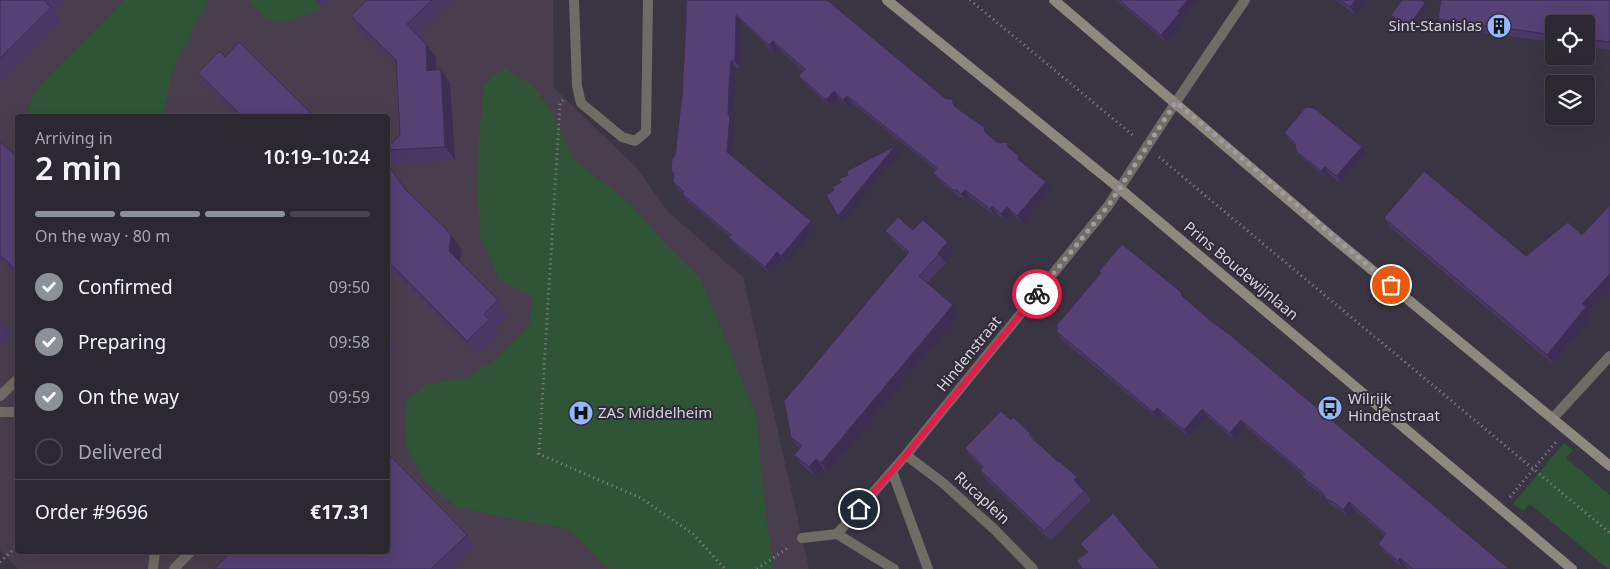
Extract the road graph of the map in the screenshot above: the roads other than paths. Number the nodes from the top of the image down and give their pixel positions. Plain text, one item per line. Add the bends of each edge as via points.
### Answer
1 (574, 0) edge
2 (648, 0) edge
3 (887, 0) edge
4 (1054, 0) edge
5 (1245, 0) edge
6 (1176, 102) junction
7 (1119, 188) junction
8 (1610, 356) edge
9 (15, 382) edge
10 (0, 396) edge
11 (0, 412) edge
12 (15, 412) edge
13 (1553, 418) junction
14 (906, 455) junction
15 (1610, 466) edge
16 (892, 471) junction
17 (837, 534) junction
18 (802, 538) road end
19 (155, 554) edge
20 (188, 554) edge
21 (153, 569) edge
22 (174, 569) edge
23 (894, 569) edge
24 (928, 569) edge
25 (1033, 569) edge
26 (1572, 569) edge

1 - 2 street via 577,86 581,103 622,137 636,141 646,132
3 - 7 main road, Prins Boudewijnlaan
4 - 6 main road
5 - 6 street, Hindenstraat
6 - 7 street, Hindenstraat
6 - 13 main road
7 - 14 street, Hindenstraat via 1104,212
7 - 26 main road, Prins Boudewijnlaan
8 - 13 street
9 - 10 street
11 - 12 street
13 - 15 main road
14 - 16 street, Hindenstraat
14 - 25 street, Rucaplein via 951,489
16 - 17 street, Hindenstraat
16 - 24 street
17 - 18 street
17 - 23 street
19 - 21 street
20 - 22 street

